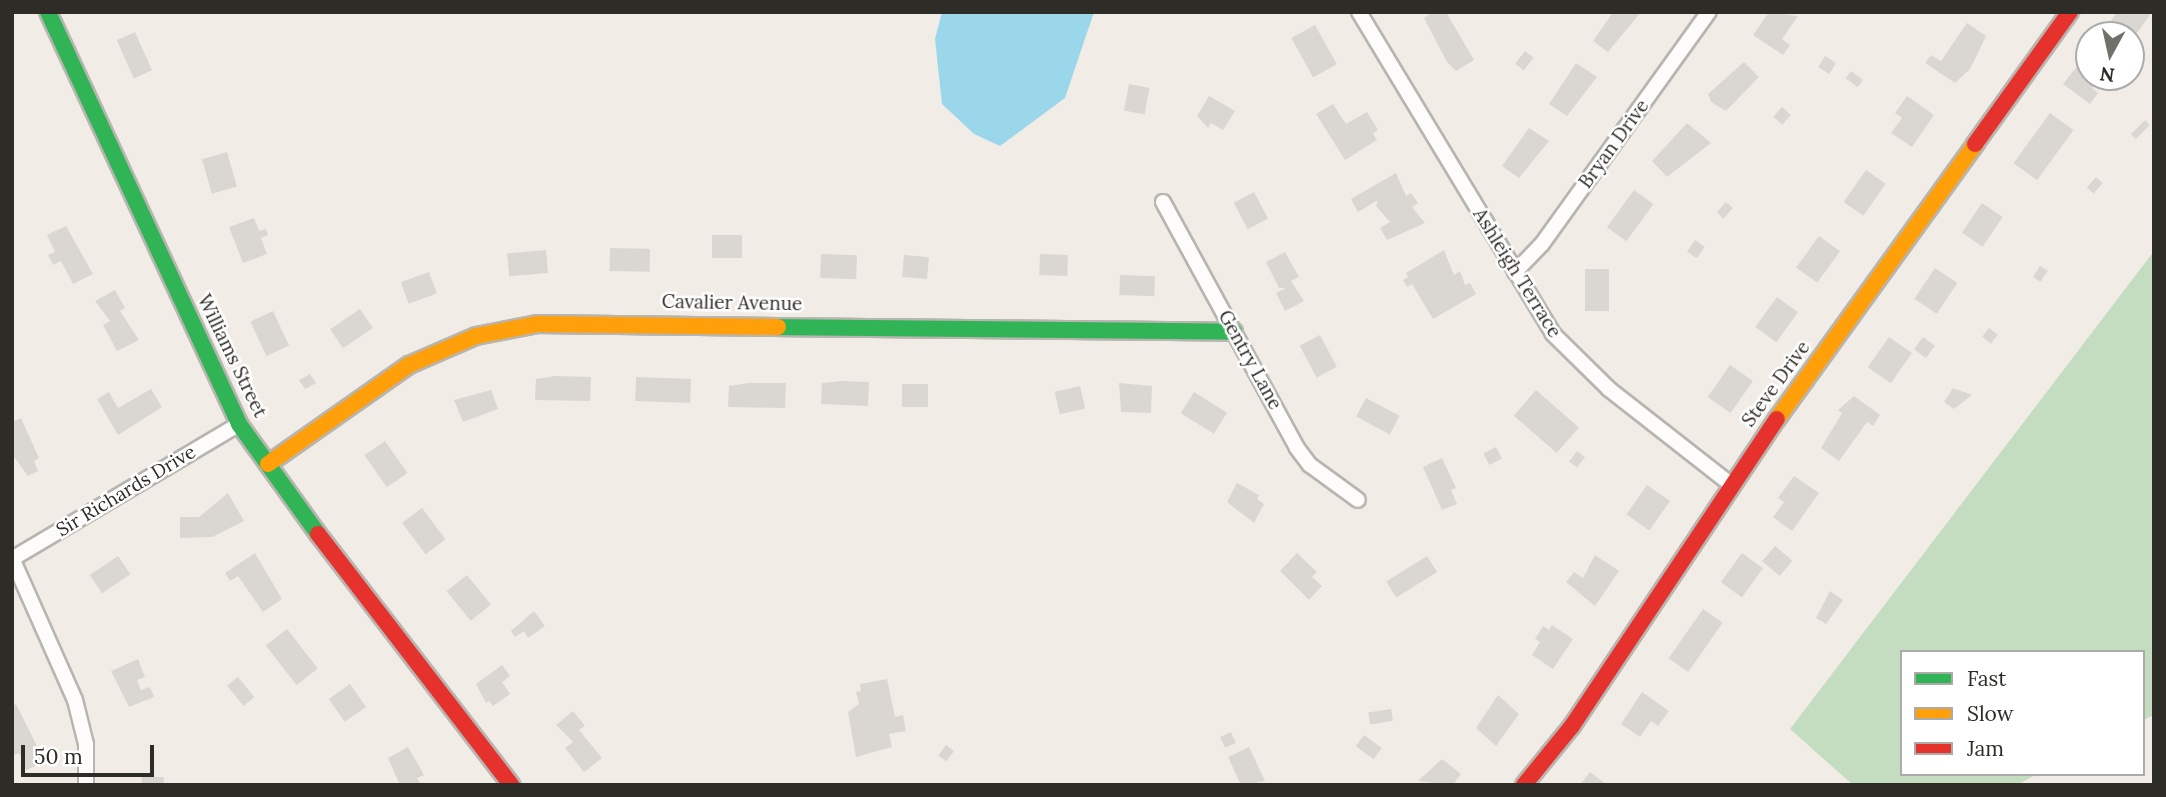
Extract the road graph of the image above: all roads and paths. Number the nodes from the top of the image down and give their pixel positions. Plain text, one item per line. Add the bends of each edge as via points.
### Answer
1 (48, 12) edge
2 (1359, 12) edge
3 (1709, 12) edge
4 (2070, 12) edge
5 (1163, 202) dead end
6 (1514, 272) junction
7 (1234, 332) junction
8 (239, 424) junction
9 (268, 464) junction
10 (1730, 484) junction
11 (1358, 500) dead end
12 (12, 558) edge
13 (86, 785) edge
14 (511, 785) edge
15 (1524, 785) edge

1 - 8 street, Williams Street
2 - 6 street, Ashleigh Terrace
3 - 6 street, Bryan Drive via 1538,250
4 - 10 street, Steve Drive
5 - 7 street, Gentry Lane
6 - 10 street, Ashleigh Terrace via 1570,356
7 - 9 street, Cavalier Avenue via 537,324 476,336 410,365
7 - 11 street, Gentry Lane via 1310,465
8 - 9 street, Williams Street
8 - 12 street, Sir Richards Drive
9 - 14 street, Williams Street via 341,567
10 - 15 street, Steve Drive via 1572,726
12 - 13 street via 75,700 86,744

